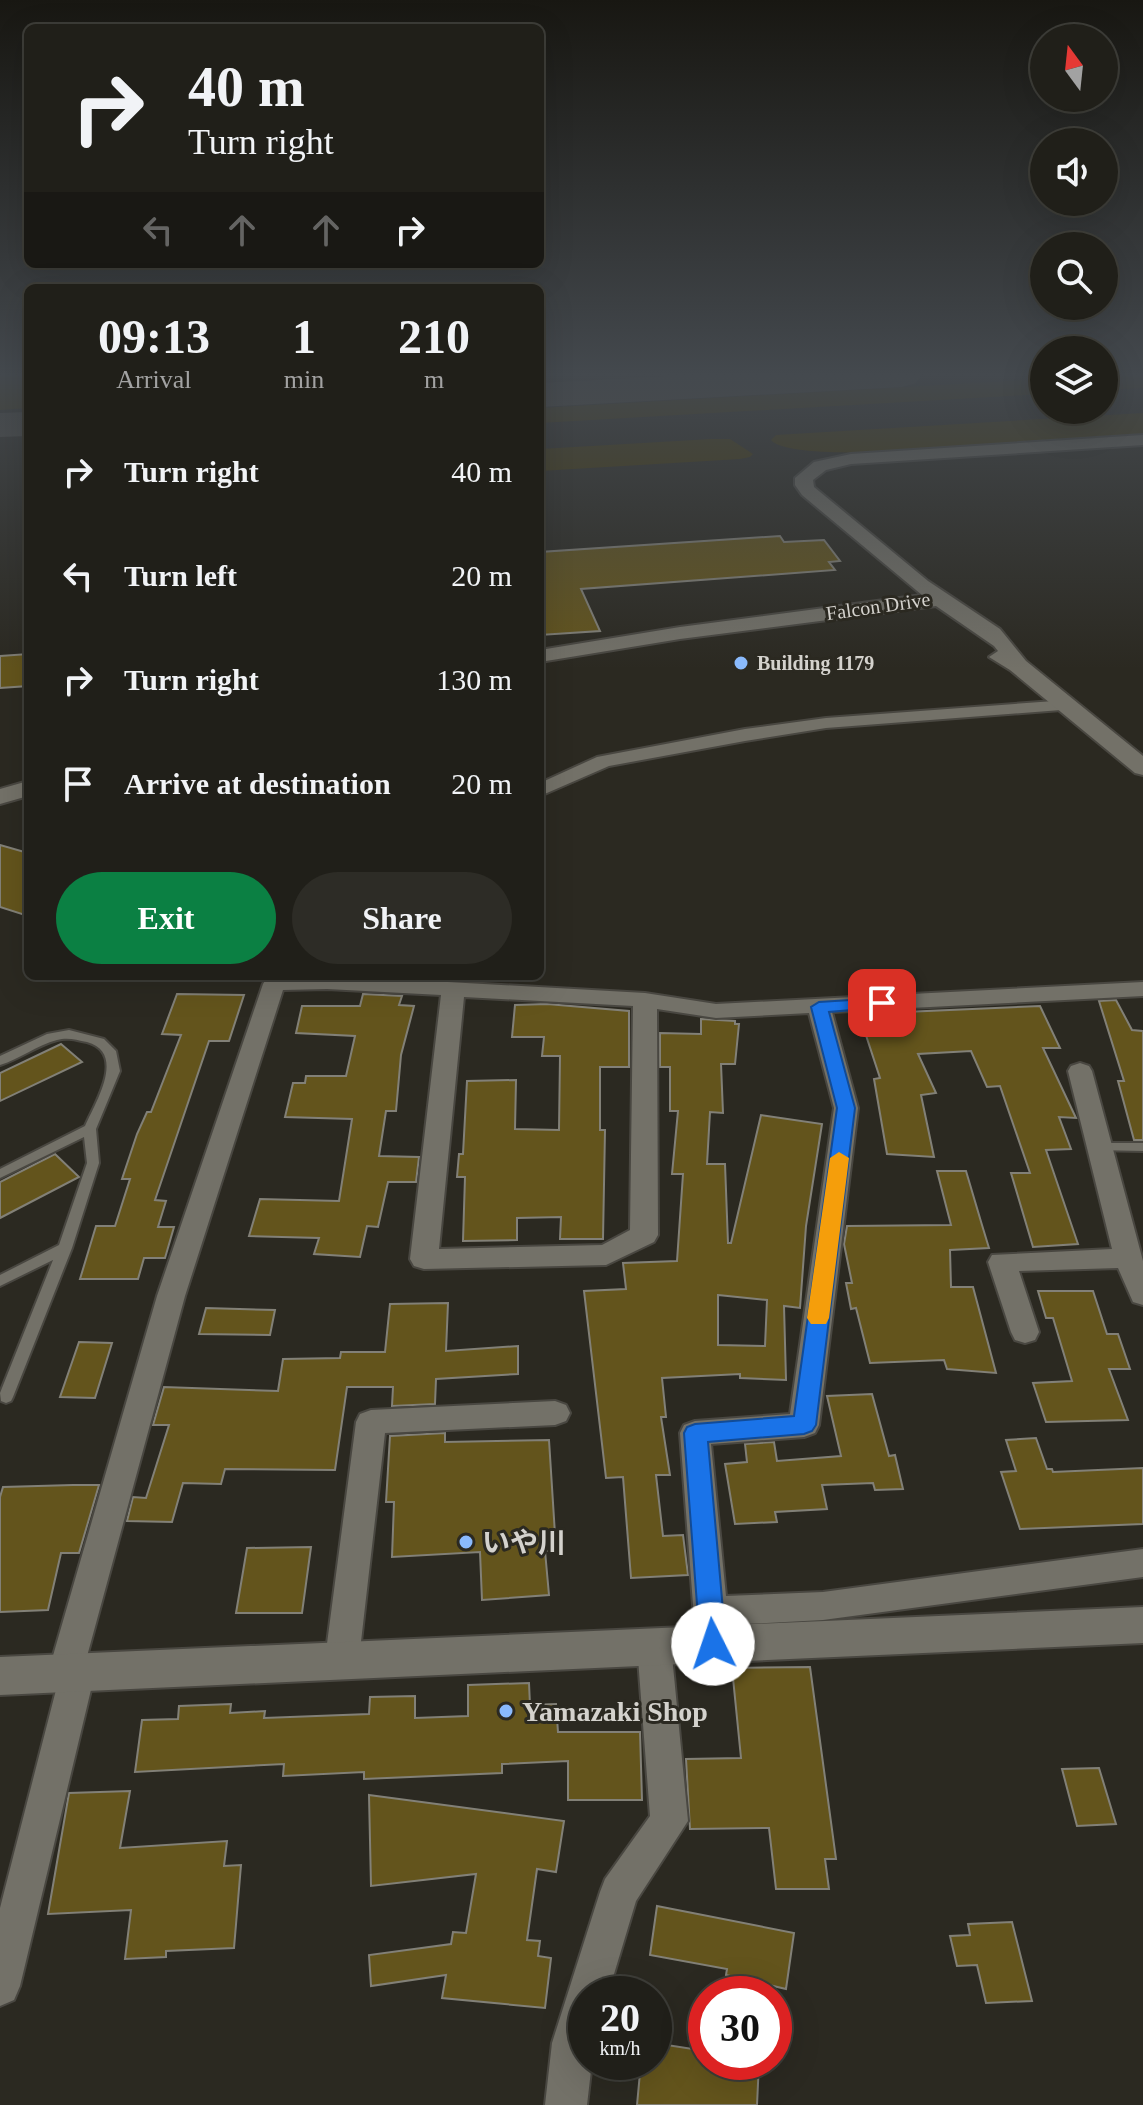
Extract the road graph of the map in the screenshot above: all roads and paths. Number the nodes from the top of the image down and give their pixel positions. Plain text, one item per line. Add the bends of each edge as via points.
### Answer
1 (808, 473) edge
2 (939, 599) junction
3 (901, 614) junction
4 (948, 622) junction
5 (580, 650) junction
6 (544, 655) edge
7 (1018, 665) junction
8 (1068, 705) junction
9 (1143, 768) edge
10 (544, 788) edge
11 (24, 789) edge
12 (0, 797) edge
13 (317, 980) edge
14 (340, 980) edge
15 (453, 989) junction
16 (1143, 989) edge
17 (645, 1000) junction
18 (819, 1007) junction
19 (0, 1061) edge
20 (1080, 1071) dead end
21 (90, 1129) junction
22 (1099, 1147) junction
23 (1143, 1147) edge
24 (0, 1174) edge
25 (65, 1248) junction
26 (1128, 1258) junction
27 (0, 1281) edge
28 (1143, 1295) edge
29 (1025, 1332) dead end
30 (6, 1397) dead end
31 (555, 1413) dead end
32 (1143, 1563) edge
33 (1143, 1625) edge
34 (712, 1628) junction
35 (654, 1645) junction
36 (342, 1659) junction
37 (72, 1673) junction
38 (0, 1676) edge
39 (593, 1976) edge
40 (0, 1986) edge
41 (569, 2080) edge
42 (566, 2105) edge

1 - 2 street, Falcon Drive via 804,478 808,491
2 - 3 street via 918,612
2 - 4 street
2 - 5 street, Falcon Drive
2 - 7 street via 988,628
3 - 4 street
3 - 5 street, Falcon Drive via 703,641
4 - 7 street via 986,651
5 - 6 street, Falcon Drive
7 - 8 street
8 - 9 street
8 - 10 street via 826,723 745,735 604,761
11 - 12 street
13 - 37 street via 274,984 171,1296
14 - 15 street
15 - 17 street
15 - 17 street via 424,1259 606,1255 644,1235
16 - 18 street
17 - 18 street via 716,1011
18 - 34 street via 846,1108 804,1425 695,1433
19 - 21 lane via 51,1037 69,1034 100,1042 110,1051 114,1071
20 - 22 street
21 - 24 lane
21 - 25 lane via 93,1163
22 - 23 lane
22 - 26 street
25 - 27 lane
25 - 30 lane
26 - 28 street
26 - 29 street via 1002,1262
31 - 36 street via 371,1422
32 - 34 street via 823,1606
33 - 34 street
34 - 35 street
35 - 36 street
35 - 39 street via 669,1821 619,1892
36 - 37 street
37 - 38 street
37 - 40 street
41 - 42 street

